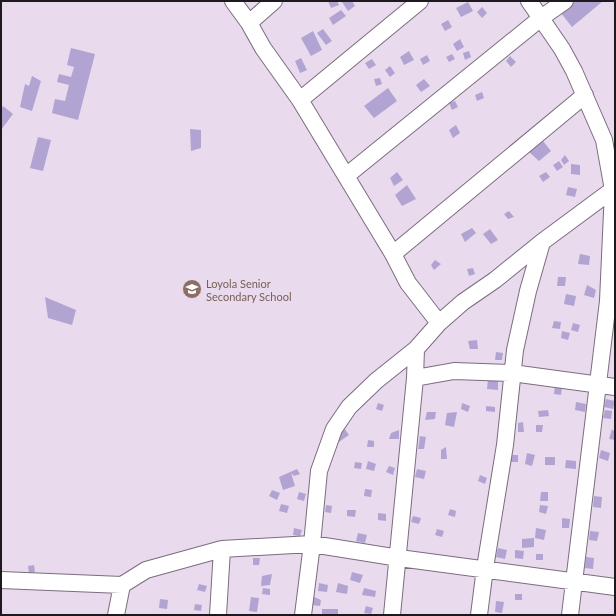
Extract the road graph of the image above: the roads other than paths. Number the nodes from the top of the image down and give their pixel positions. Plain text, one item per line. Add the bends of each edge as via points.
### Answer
1 (233, 1) edge
2 (274, 1) edge
3 (420, 1) edge
4 (529, 1) edge
5 (564, 1) edge
6 (541, 18) junction
7 (249, 23) junction
8 (584, 95) junction
9 (300, 100) junction
10 (346, 176) junction
11 (614, 189) edge
12 (542, 242) junction
13 (393, 254) junction
14 (439, 323) junction
15 (416, 349) junction
16 (512, 373) junction
17 (415, 378) junction
18 (597, 385) junction
19 (615, 387) edge
20 (312, 544) junction
21 (222, 549) junction
22 (398, 558) junction
23 (485, 568) junction
24 (1, 580) edge
25 (574, 582) junction
26 (122, 585) junction
27 (615, 587) edge
28 (116, 615) edge
29 (218, 615) edge
30 (303, 615) edge
31 (392, 615) edge
32 (479, 615) edge
33 (570, 615) edge

1 - 7 street
2 - 7 street
3 - 9 street
4 - 6 street
5 - 6 street
6 - 8 street via 562,49
6 - 10 street
7 - 9 street via 263,48
8 - 11 street via 604,140
8 - 13 street
9 - 10 street
10 - 13 street
11 - 12 street
11 - 18 street via 608,301
12 - 14 street
12 - 16 street via 521,323
13 - 14 street via 408,283
14 - 15 street
15 - 17 street
15 - 20 street via 349,407 334,429 319,471
16 - 17 street via 454,371
16 - 18 street
16 - 23 street via 505,445
17 - 22 street
18 - 19 street
18 - 25 street
20 - 21 street
20 - 22 street
20 - 30 street
21 - 26 street via 146,570
21 - 29 street
22 - 23 street
22 - 31 street
23 - 25 street
23 - 32 street
24 - 26 street
25 - 27 street
25 - 33 street
26 - 28 street

